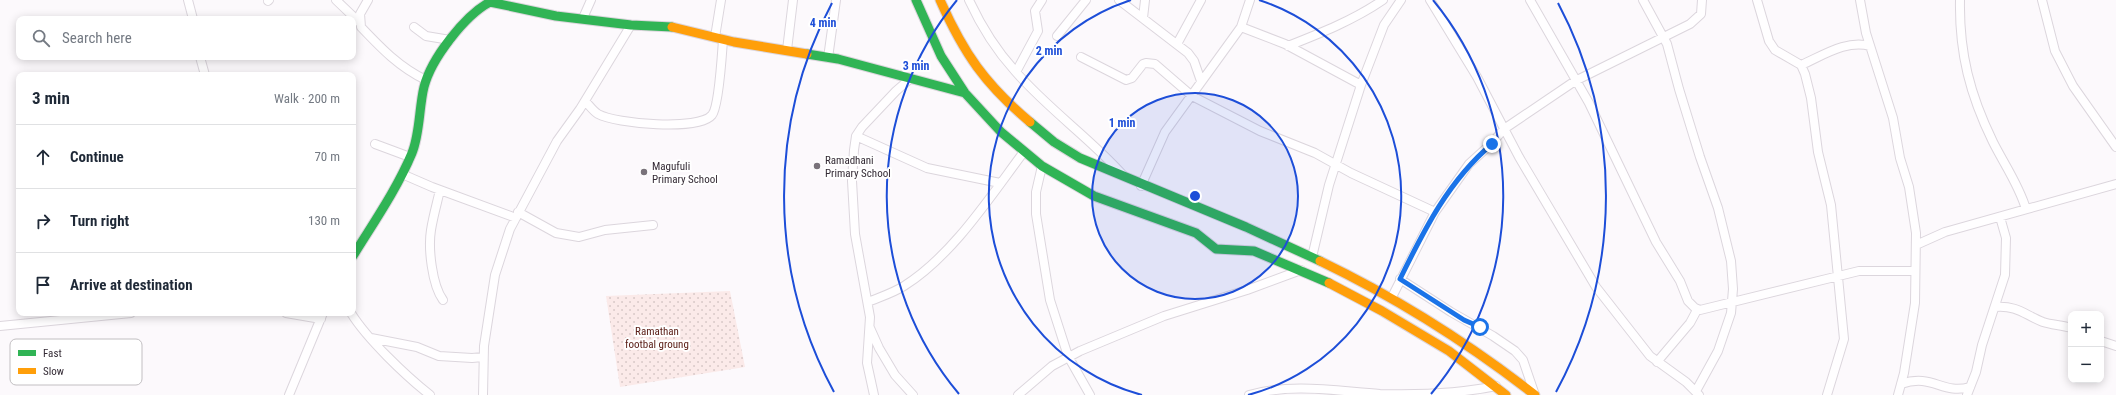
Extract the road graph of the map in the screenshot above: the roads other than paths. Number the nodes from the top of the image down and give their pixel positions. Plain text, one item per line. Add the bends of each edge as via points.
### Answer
1 (188, 0) edge
2 (336, 0) edge
3 (368, 0) edge
4 (590, 0) edge
5 (721, 0) edge
6 (793, 0) edge
7 (836, 0) edge
8 (916, 0) edge
9 (940, 0) edge
10 (969, 0) edge
11 (1042, 0) edge
12 (1086, 0) edge
13 (1119, 0) edge
14 (1145, 0) edge
15 (1201, 0) edge
16 (1250, 0) edge
17 (1383, 0) edge
18 (1400, 0) edge
19 (1430, 0) edge
20 (1530, 0) edge
21 (1643, 0) edge
22 (1702, 0) edge
23 (1757, 0) edge
24 (1860, 0) edge
25 (1960, 0) edge
26 (2042, 0) edge
27 (486, 2) edge
28 (192, 16) edge
29 (353, 16) edge
30 (583, 18) junction
31 (1143, 18) junction
32 (356, 19) edge
33 (360, 23) junction
34 (632, 25) junction
35 (414, 27) dead end
36 (1241, 27) junction
37 (1057, 36) dead end
38 (1664, 36) junction
39 (719, 38) junction
40 (450, 40) junction
41 (1177, 44) junction
42 (1288, 46) junction
43 (1870, 46) junction
44 (787, 50) junction
45 (1081, 57) dead end
46 (828, 58) junction
47 (201, 60) edge
48 (1801, 65) junction
49 (204, 72) edge
50 (1016, 72) junction
51 (911, 78) junction
52 (426, 80) junction
53 (1201, 81) junction
54 (1575, 81) junction
55 (1361, 85) junction
56 (965, 93) junction
57 (1192, 96) junction
58 (585, 101) junction
59 (1504, 129) junction
60 (856, 136) junction
61 (375, 144) dead end
62 (2116, 147) edge
63 (1023, 153) junction
64 (410, 158) junction
65 (1336, 165) junction
66 (1042, 166) junction
67 (402, 174) junction
68 (1125, 178) junction
69 (1000, 183) junction
70 (2116, 184) edge
71 (1141, 186) junction
72 (440, 190) junction
73 (2026, 209) junction
74 (1435, 212) junction
75 (517, 215) junction
76 (2000, 217) junction
77 (653, 225) dead end
78 (1916, 245) junction
79 (356, 251) edge
80 (1312, 257) junction
81 (1301, 270) junction
82 (1914, 271) junction
83 (1838, 276) junction
84 (1400, 279) junction
85 (1392, 298) junction
86 (443, 300) dead end
87 (868, 302) junction
88 (1732, 302) junction
89 (1995, 307) junction
90 (1697, 310) junction
91 (101, 316) edge
92 (322, 316) edge
93 (353, 316) edge
94 (0, 326) edge
95 (2068, 327) edge
96 (870, 328) junction
97 (371, 338) junction
98 (2104, 342) edge
99 (2116, 346) edge
100 (1068, 356) junction
101 (484, 357) junction
102 (1658, 362) junction
103 (1902, 384) junction
104 (1496, 386) junction
105 (1970, 387) junction
106 (1698, 393) edge
107 (1359, 394) edge
108 (289, 395) edge
109 (430, 395) edge
110 (483, 395) edge
111 (874, 395) edge
112 (913, 395) edge
113 (1018, 395) edge
114 (1090, 395) edge
115 (1249, 395) edge
116 (1506, 395) edge
117 (1535, 395) edge
118 (1827, 395) edge
119 (1898, 395) edge
120 (1967, 395) edge

1 - 28 street
2 - 29 street
3 - 33 street via 360,14
4 - 30 street
5 - 39 street
6 - 44 street
7 - 46 street
8 - 56 street via 941,56
9 - 68 street via 970,59 992,86 1038,129 1065,150
10 - 50 street via 994,44
11 - 50 street via 1035,11 1038,31
12 - 37 street
13 - 31 street
14 - 31 street
15 - 41 street
16 - 36 street
17 - 42 street via 1326,31
18 - 55 street via 1384,25
19 - 59 street
20 - 54 street
21 - 38 street
22 - 38 street via 1703,9 1696,20
23 - 48 street via 1769,41 1775,50
24 - 43 street
25 - 73 street via 1962,47 1978,111 2016,184
26 - 62 street via 2054,51 2073,86
27 - 30 street via 530,12
27 - 40 street
30 - 34 street
31 - 41 street
32 - 33 street
33 - 52 street via 360,27 393,60
34 - 39 street via 659,25
34 - 58 street
35 - 40 street via 426,36
36 - 42 street
36 - 53 street
38 - 54 street
38 - 88 street via 1718,208 1731,261
39 - 44 street via 752,46
39 - 58 street via 717,103 714,114 709,118 697,122 623,122 598,113
40 - 52 street via 434,60
41 - 53 street via 1192,58
42 - 55 street
43 - 48 street via 1862,43 1851,45
43 - 78 street via 1893,118 1914,212
44 - 46 street
45 - 57 street via 1126,80 1132,78 1143,64 1155,64
46 - 51 street
47 - 49 street
48 - 83 street via 1808,82 1818,152 1831,206
50 - 68 street via 1094,144
51 - 56 street
51 - 60 street via 876,111
52 - 64 street
53 - 57 street
54 - 59 street
54 - 90 street via 1600,124 1656,242 1680,281 1688,301
55 - 65 street
56 - 63 street
57 - 65 street via 1260,131 1315,153
57 - 71 street via 1165,132
58 - 75 street via 557,141
59 - 74 street via 1492,144 1469,164
59 - 102 street via 1596,287 1637,342
60 - 69 street via 927,168
60 - 87 street via 852,181 854,224
61 - 64 street
63 - 66 street
63 - 69 street
64 - 67 street
65 - 74 street
65 - 80 street
66 - 81 street via 1094,196 1196,233 1216,248 1254,251
66 - 100 street via 1036,192 1038,225 1050,300
67 - 72 street
67 - 79 street
68 - 71 street
69 - 87 street via 980,212 931,265 904,286
70 - 73 street
71 - 80 street via 1222,217
72 - 75 street
72 - 86 street via 431,231 431,253 435,284
73 - 76 street
74 - 84 street
75 - 77 street via 556,233 575,237 589,236 605,230
75 - 101 street via 496,269
76 - 78 street via 1946,232
76 - 89 street via 2006,238 2006,263
78 - 82 street
80 - 85 street
81 - 100 street via 1159,318
81 - 104 street via 1382,310 1449,351
82 - 83 street via 1884,270
82 - 103 street via 1916,303
83 - 88 street
83 - 118 street via 1844,339
84 - 85 street
84 - 117 street via 1515,351 1523,360
85 - 117 street via 1488,357
87 - 96 street
88 - 90 street
88 - 106 street via 1727,327
89 - 95 street via 2010,307 2043,322
89 - 105 street
90 - 102 street via 1690,323
91 - 94 street
92 - 108 street
93 - 97 street
96 - 111 street via 867,363
96 - 112 street via 898,380
97 - 101 street via 417,347 439,356
97 - 109 street
98 - 99 street
100 - 113 street
100 - 114 street
101 - 110 street
102 - 106 street
103 - 105 street via 1921,380 1948,389 1960,390
103 - 119 street
104 - 107 street via 1453,393
104 - 116 street
105 - 120 street
107 - 115 street via 1301,388

